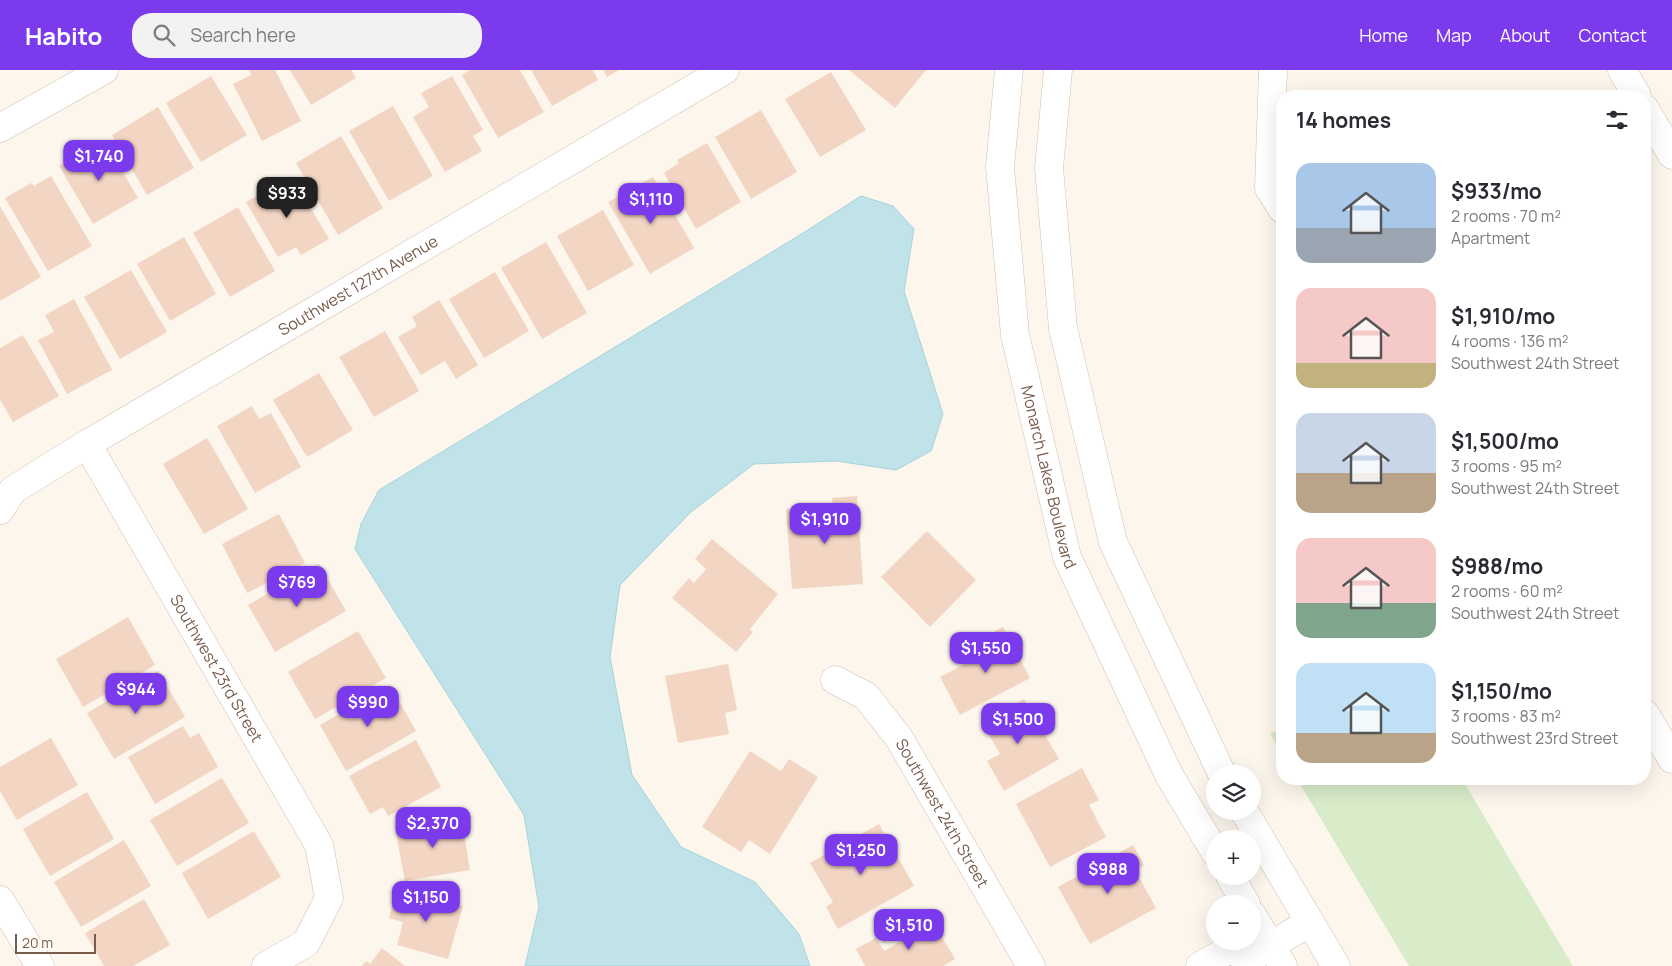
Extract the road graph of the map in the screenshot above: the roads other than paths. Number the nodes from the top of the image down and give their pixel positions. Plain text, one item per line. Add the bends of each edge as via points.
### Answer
1 (104, 70) edge
2 (725, 70) edge
3 (1009, 70) edge
4 (1058, 70) edge
5 (1273, 70) edge
6 (1622, 70) edge
7 (1634, 90) edge
8 (1651, 119) edge
9 (0, 128) edge
10 (1672, 155) edge
11 (1276, 200) edge
12 (87, 444) junction
13 (0, 510) edge
14 (835, 680) dead end
15 (1651, 724) edge
16 (1672, 759) edge
17 (1218, 765) edge
18 (1249, 820) edge
19 (1206, 837) edge
20 (0, 900) edge
21 (1310, 922) junction
22 (1263, 959) edge
23 (40, 966) edge
24 (266, 966) edge
25 (1030, 966) edge
26 (1200, 966) edge
27 (1336, 966) edge

1 - 9 street
2 - 12 street, Southwest 127th Avenue
3 - 19 street, Monarch Lakes Boulevard via 1000,167 1015,335 1067,557 1168,774
4 - 17 street via 1049,168 1063,328 1113,542
5 - 11 street via 1268,188
6 - 7 street
8 - 10 street
12 - 13 street, Southwest 127th Avenue via 13,490
12 - 24 street, Southwest 23rd Street via 319,845 329,898 306,943
14 - 25 street, Southwest 24th Street via 866,696 899,738
15 - 16 street
18 - 21 street
20 - 23 street
21 - 22 street
21 - 27 street
22 - 26 street via 1230,949

